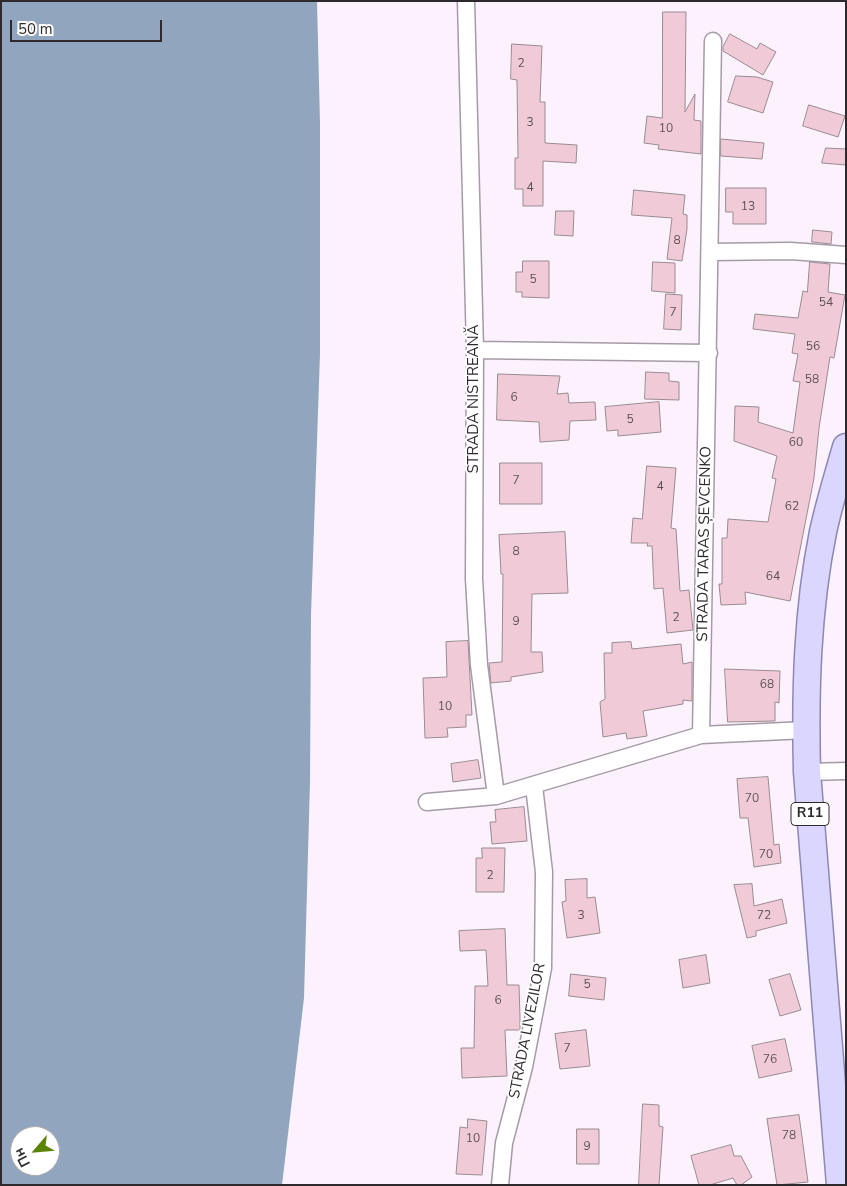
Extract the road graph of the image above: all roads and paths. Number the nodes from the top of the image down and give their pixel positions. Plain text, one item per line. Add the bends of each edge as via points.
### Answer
1 (466, 1) edge
2 (713, 40) dead end
3 (710, 252) junction
4 (846, 255) edge
5 (475, 350) junction
6 (709, 353) junction
7 (846, 447) edge
8 (806, 730) junction
9 (701, 734) junction
10 (846, 771) edge
11 (807, 772) junction
12 (534, 786) junction
13 (496, 796) junction
14 (427, 802) dead end
15 (500, 1185) edge
16 (840, 1185) edge

1 - 5 street, STRADA NISTREANĂ
2 - 3 street, STRADA TARAS ȘEVCENKO
3 - 4 street via 791,251
3 - 6 street, STRADA TARAS ȘEVCENKO
5 - 6 street
5 - 13 street, STRADA NISTREANĂ via 475,598 479,664
6 - 9 street, STRADA TARAS ȘEVCENKO
7 - 8 main road, R11 via 823,532 813,595
8 - 9 street
8 - 11 main road, R11
9 - 12 street
10 - 11 street
11 - 16 main road, R11
12 - 13 street
12 - 15 street, STRADA LIVEZILOR via 544,872 543,968 524,1068 504,1143
13 - 14 street

